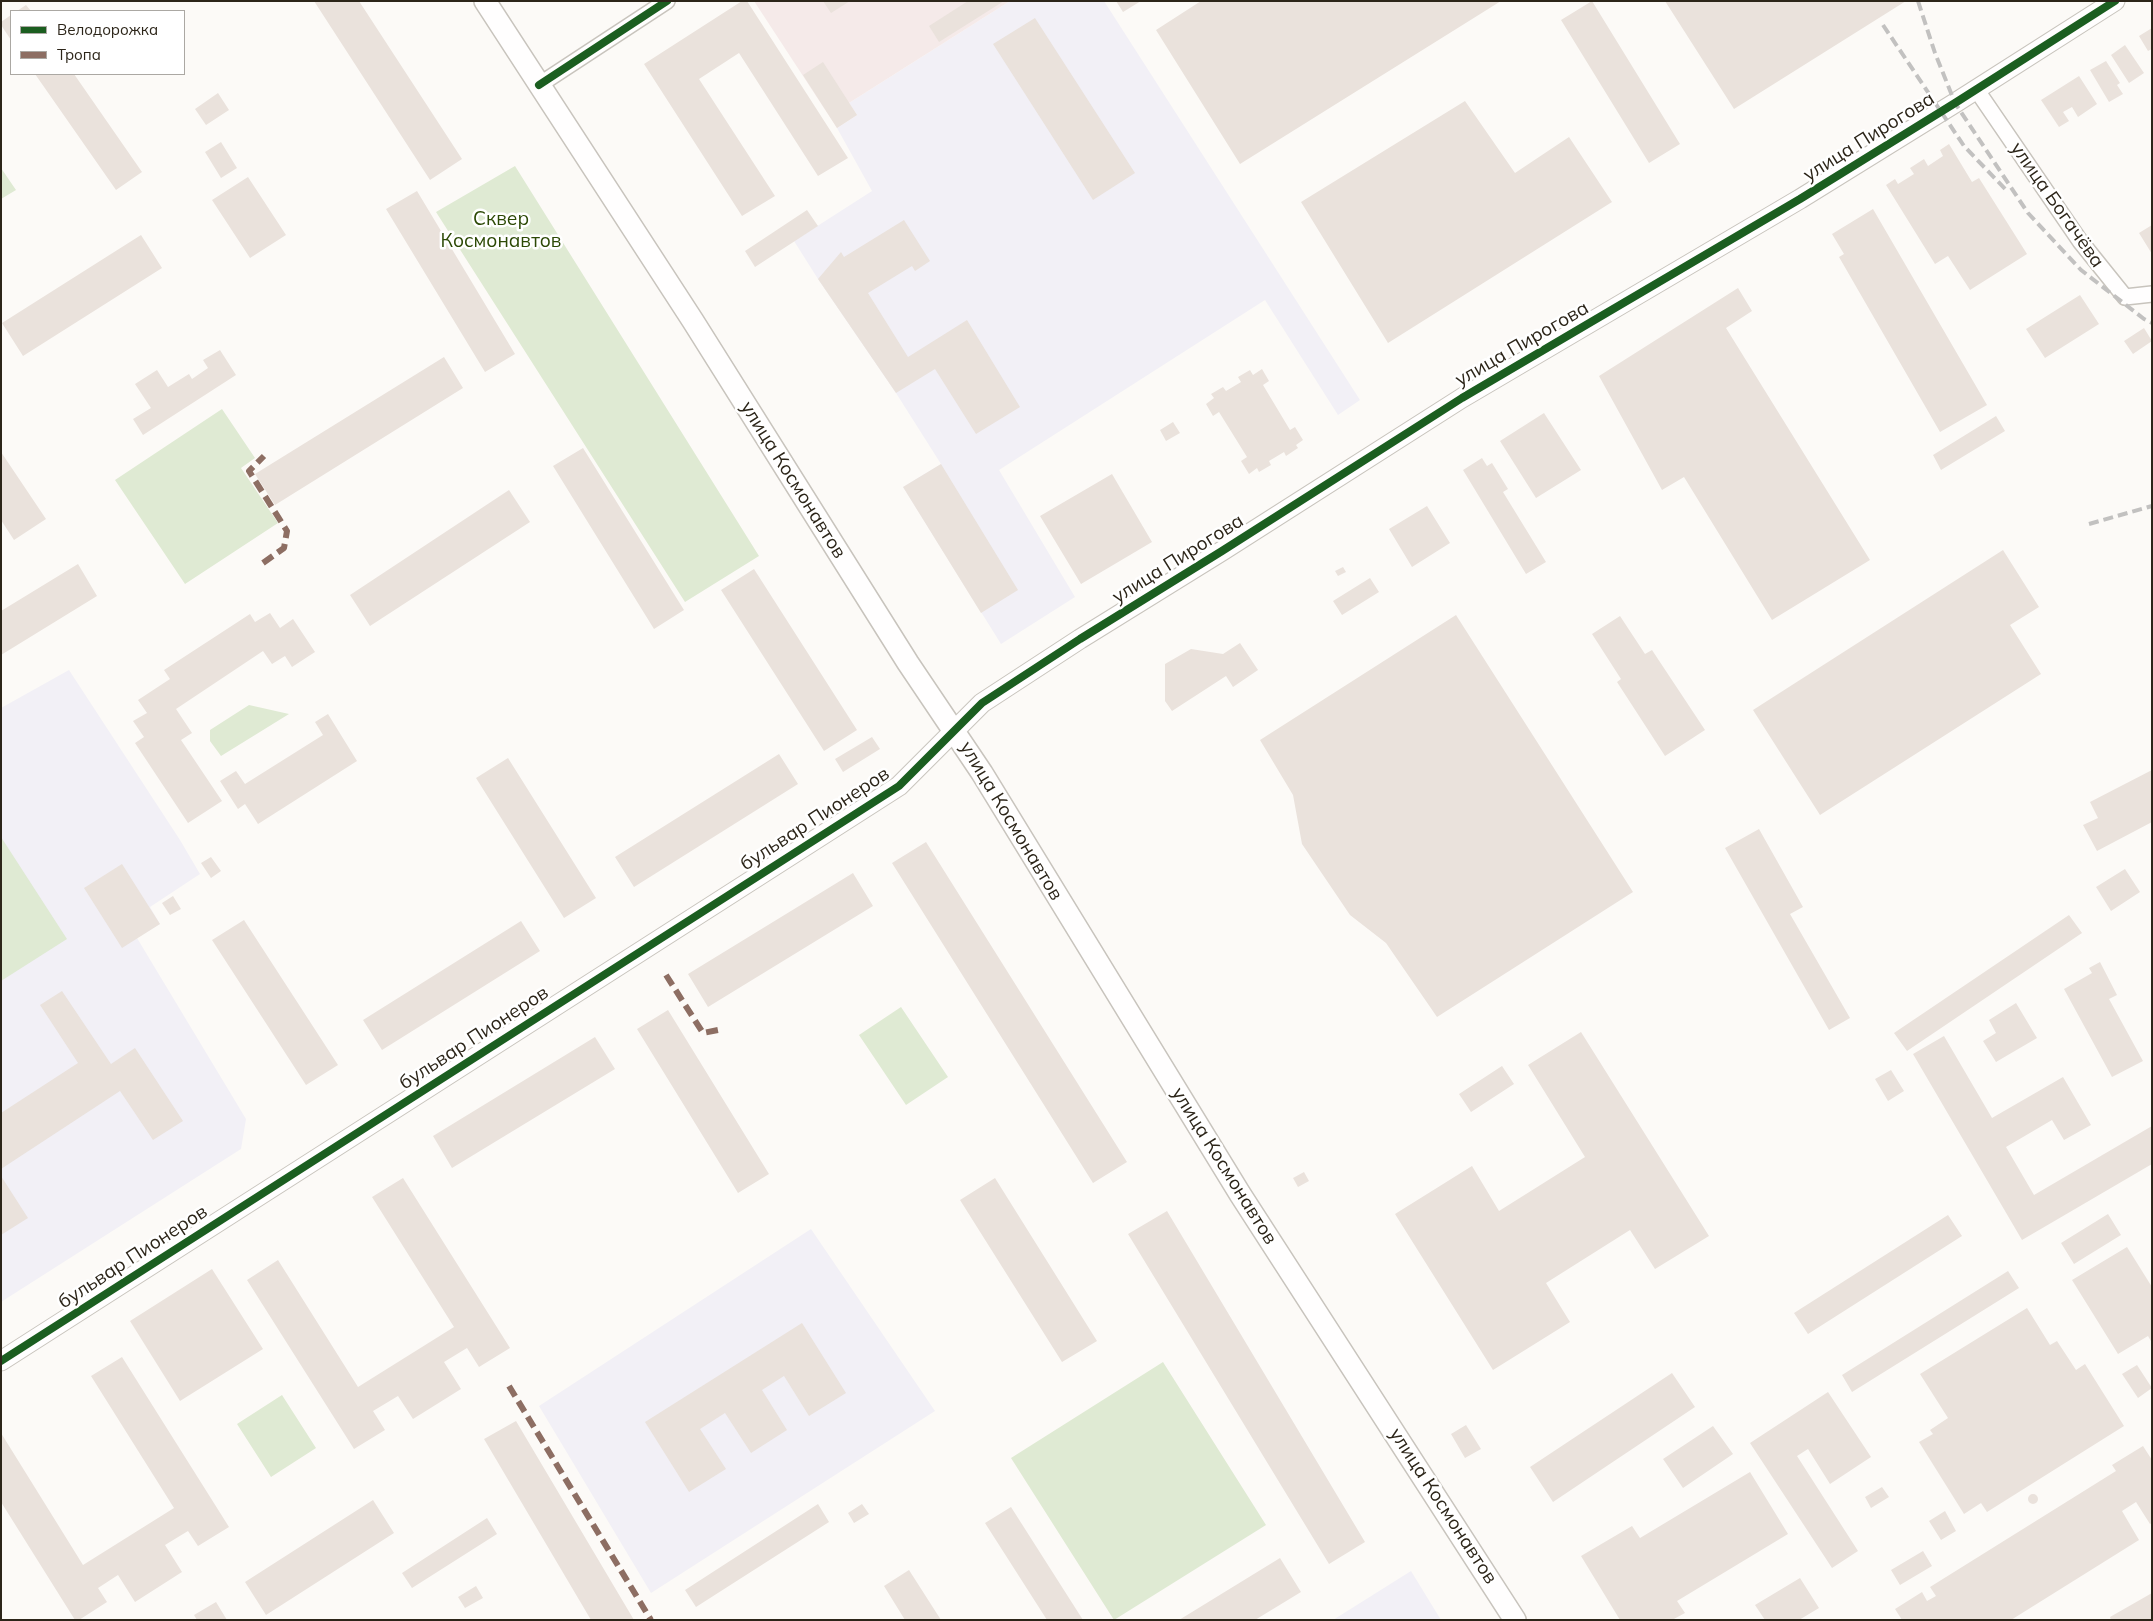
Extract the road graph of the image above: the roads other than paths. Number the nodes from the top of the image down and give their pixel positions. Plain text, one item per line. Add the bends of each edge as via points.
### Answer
1 (485, 1) edge
2 (667, 1) edge
3 (2115, 1) edge
4 (539, 85) junction
5 (1976, 90) junction
6 (2152, 294) edge
7 (955, 730) junction
8 (1, 1361) edge
9 (1515, 1620) edge

1 - 4 main road, улица Космонавтов
2 - 4 street
3 - 5 street, улица Пирогова
4 - 7 main road, улица Космонавтов via 703,337 908,663
5 - 6 street, улица Богачёва via 2080,240 2124,297
5 - 7 street, улица Пирогова via 1732,240 1455,402 982,703
7 - 8 street, бульвар Пионеров via 899,786
7 - 9 main road, улица Космонавтов via 1240,1194

